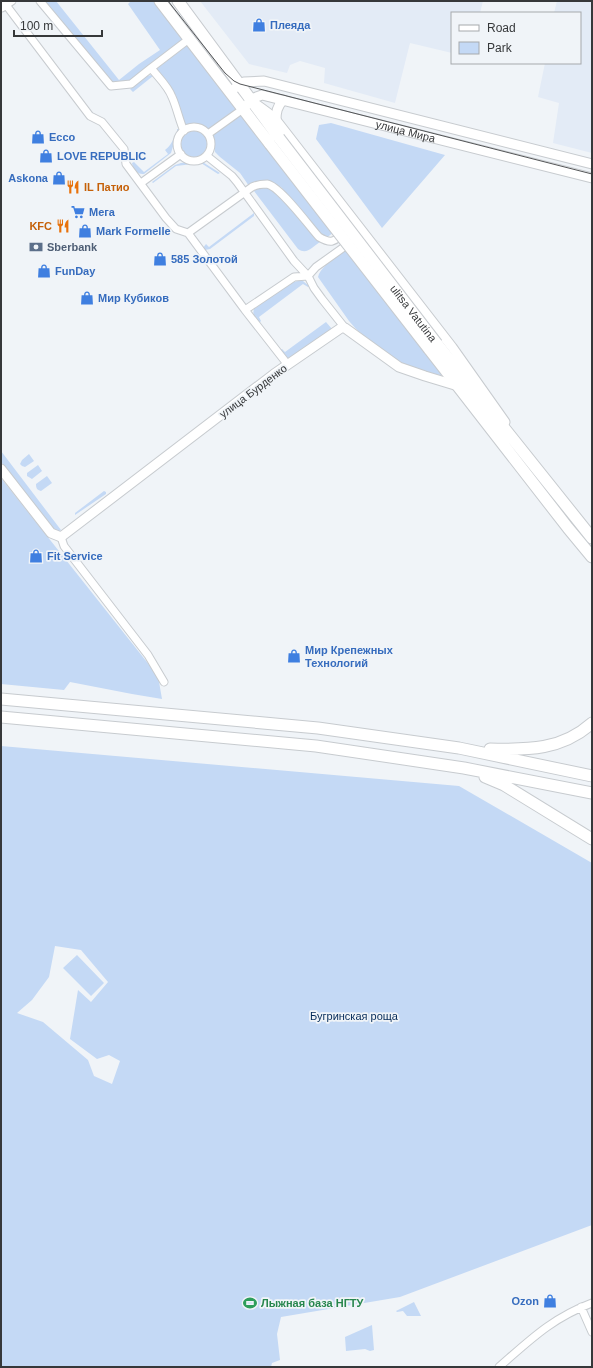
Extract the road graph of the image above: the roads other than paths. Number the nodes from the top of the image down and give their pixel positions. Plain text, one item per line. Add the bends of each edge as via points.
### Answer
1 (40, 1) edge
2 (160, 1) edge
3 (178, 1) edge
4 (6, 4) edge
5 (189, 39) junction
6 (151, 68) junction
7 (240, 84) junction
8 (231, 92) junction
9 (282, 100) junction
10 (253, 101) junction
11 (243, 109) junction
12 (276, 120) junction
13 (184, 131) junction
14 (208, 134) junction
15 (473, 134) junction
16 (275, 141) junction
17 (470, 147) junction
18 (181, 154) junction
19 (207, 156) junction
20 (592, 164) edge
21 (592, 178) edge
22 (141, 183) junction
23 (245, 192) junction
24 (357, 224) junction
25 (188, 232) junction
26 (364, 232) junction
27 (308, 276) junction
28 (245, 310) junction
29 (345, 328) junction
30 (433, 346) junction
31 (288, 365) junction
32 (458, 386) junction
33 (515, 440) junction
34 (1, 470) edge
35 (61, 537) junction
36 (592, 538) edge
37 (591, 557) edge
38 (164, 682) dead end
39 (1, 699) edge
40 (1, 717) edge
41 (592, 723) edge
42 (459, 748) junction
43 (464, 768) junction
44 (592, 776) edge
45 (592, 793) edge
46 (592, 839) edge
47 (592, 1303) edge
48 (581, 1307) junction
49 (592, 1332) edge
50 (499, 1367) edge

1 - 6 street via 111,86 131,84
2 - 5 main road
3 - 7 main road
4 - 22 street via 90,116 102,122 124,149 126,164
5 - 6 street
5 - 8 main road
6 - 13 street via 172,96
7 - 8 street
7 - 10 main road, ulitsa Vatutina
7 - 15 street, улица Мира via 264,81
8 - 11 main road
9 - 10 street, улица Мира via 262,95
9 - 12 street via 276,110
9 - 17 street, улица Мира
10 - 11 street
10 - 12 street
10 - 16 main road, ulitsa Vatutina
11 - 14 street
11 - 16 main road, ulitsa Vatutina
12 - 24 street
13 - 14 street via 194,128 204,130
13 - 18 street via 178,144
14 - 19 street via 211,147
15 - 17 street
15 - 20 street, улица Мира
16 - 30 main road, ulitsa Vatutina, bridge
17 - 21 street, улица Мира
18 - 19 street via 193,161
18 - 22 street
19 - 23 street via 232,176
22 - 25 street via 176,229
23 - 24 street via 257,185 268,184 279,190 326,242 333,242
23 - 25 street
23 - 27 street
24 - 26 street
25 - 28 street
26 - 27 street via 316,267
26 - 33 street via 466,366
27 - 28 street via 294,277
27 - 29 street via 314,288
28 - 31 street
29 - 31 street, улица Бурденко via 341,328
29 - 32 street via 399,367
30 - 32 main road, ulitsa Vatutina
30 - 33 main road, ulitsa Vatutina
31 - 35 street, улица Бурденко
32 - 37 main road, ulitsa Vatutina
33 - 36 main road, ulitsa Vatutina
34 - 35 street via 51,533
35 - 38 street via 64,546 148,655
39 - 42 main road via 318,728
40 - 43 main road via 316,746
41 - 42 main road via 564,741 544,747 521,750
42 - 44 main road
43 - 45 main road
43 - 46 main road via 504,785
47 - 48 street
48 - 49 street
48 - 50 street via 543,1328

